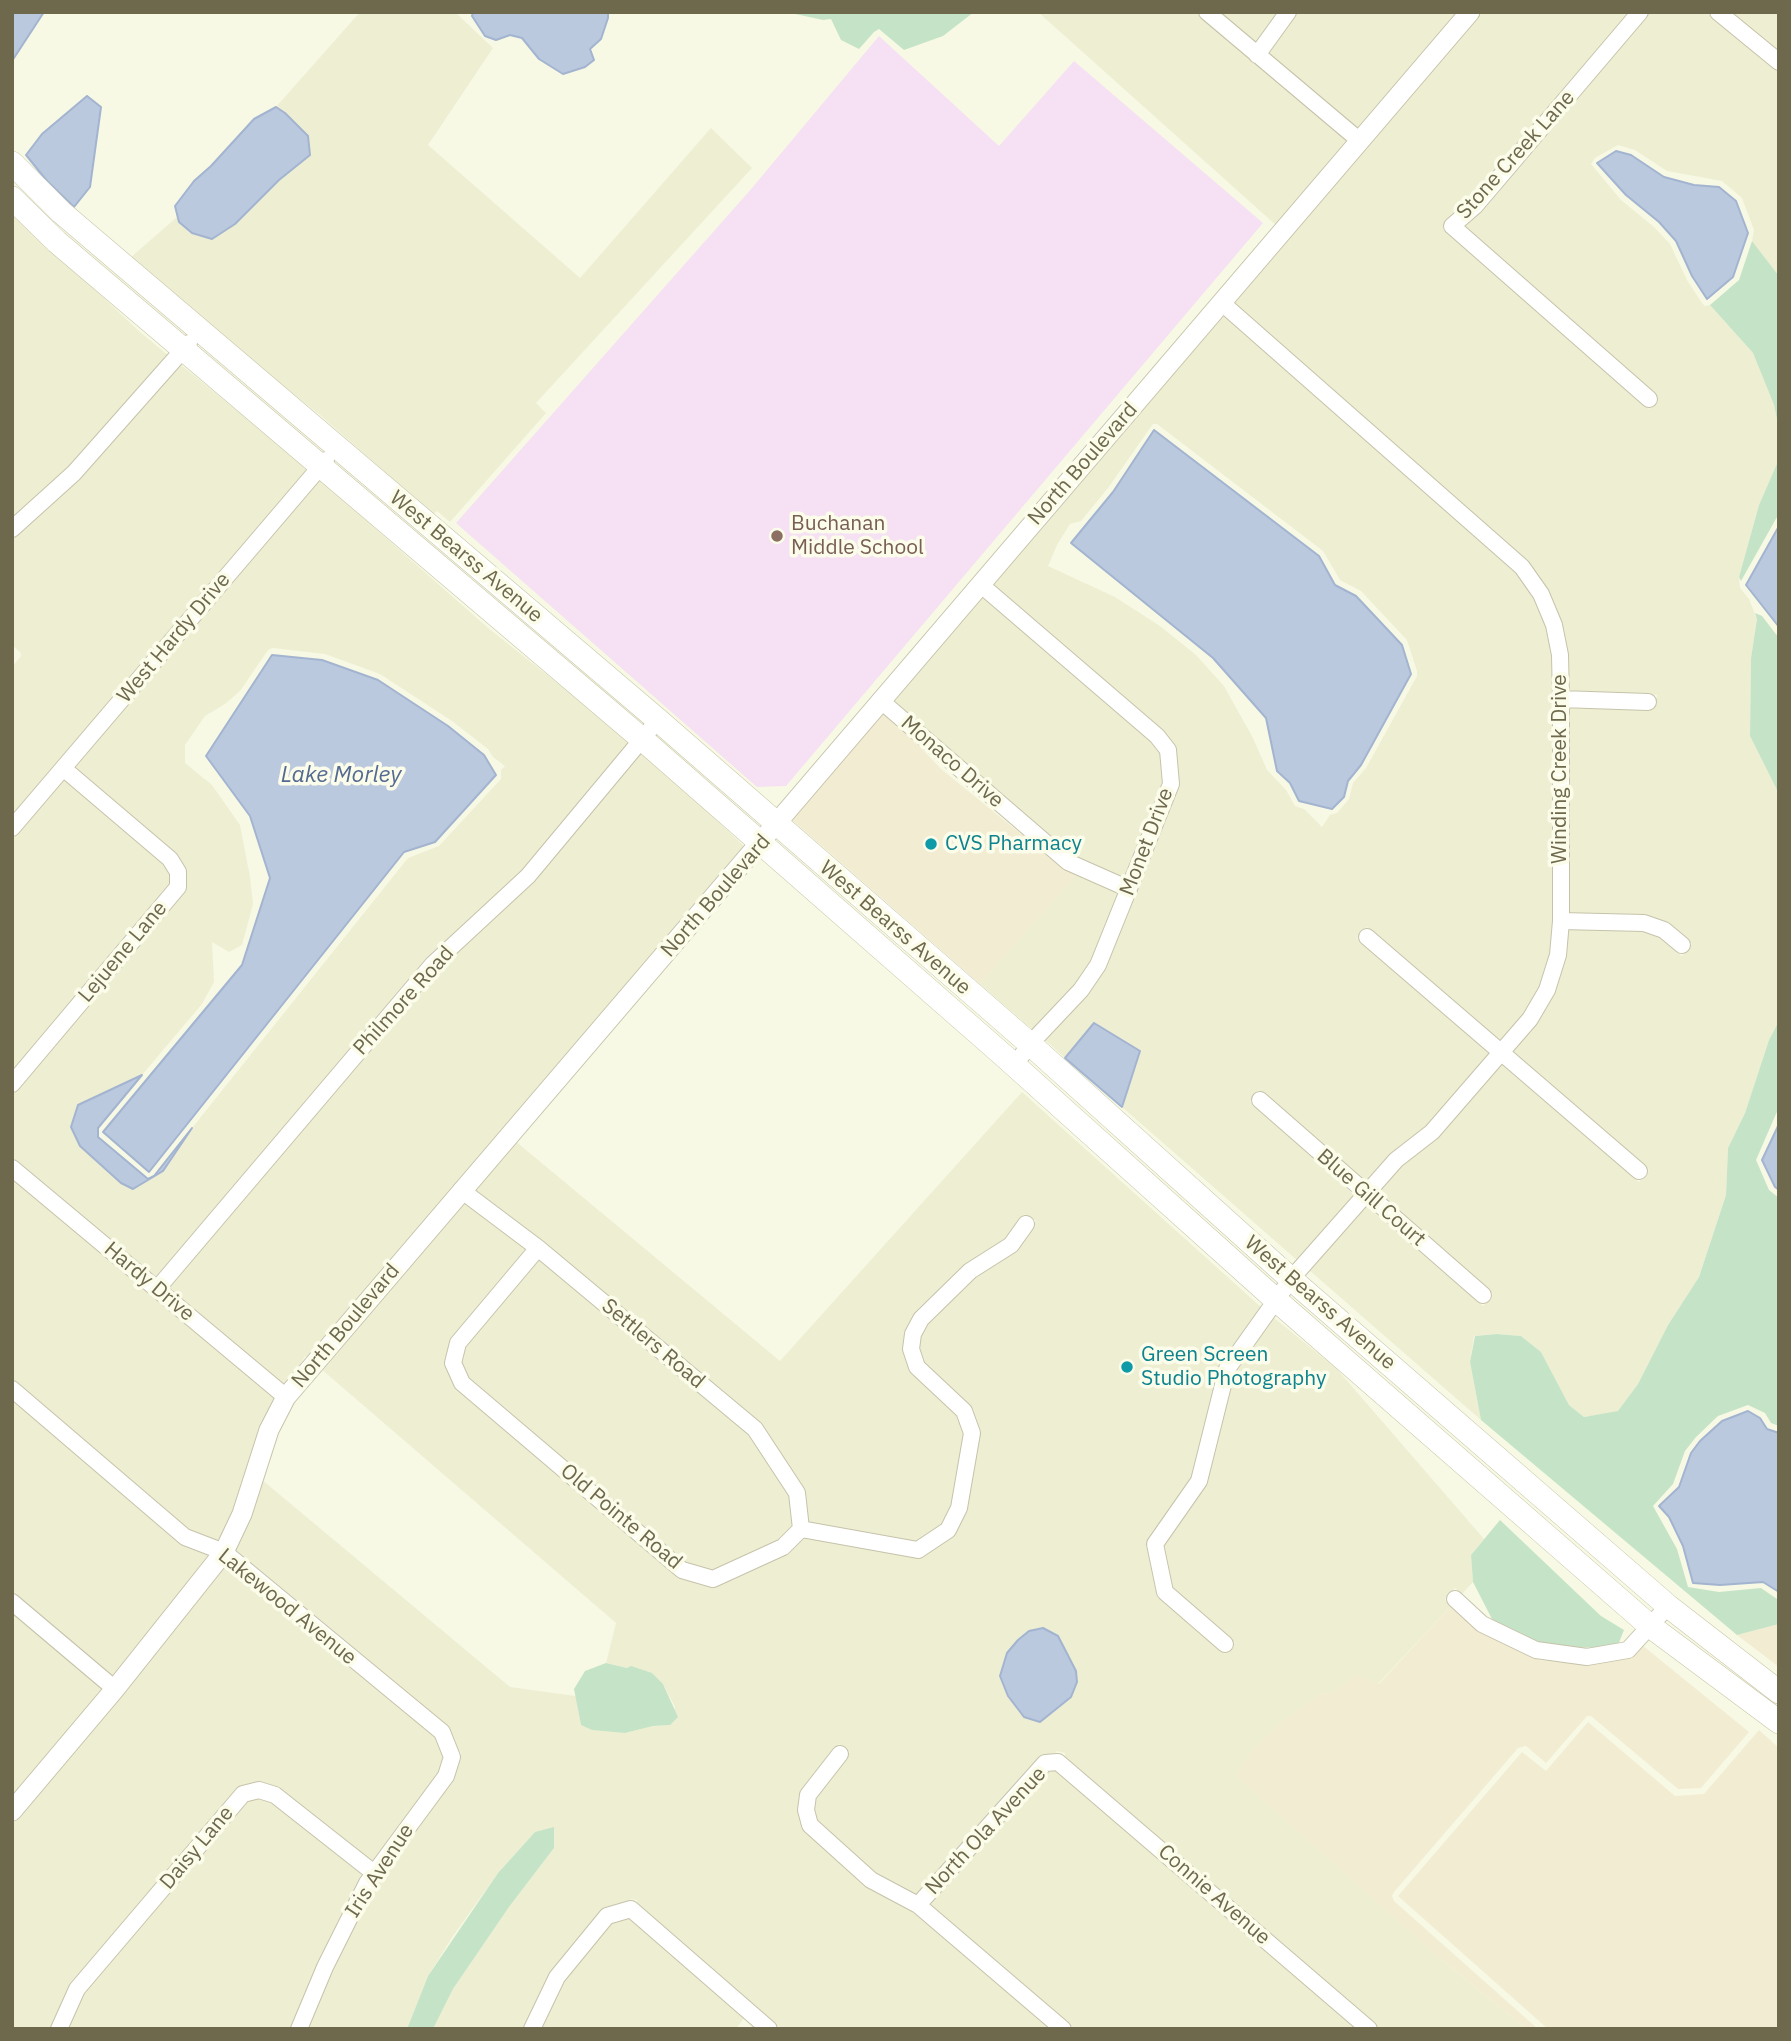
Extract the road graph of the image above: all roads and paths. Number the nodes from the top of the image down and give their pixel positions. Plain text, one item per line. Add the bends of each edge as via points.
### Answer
1 (1207, 12) edge
2 (1288, 12) edge
3 (1470, 12) edge
4 (1640, 12) edge
5 (1718, 12) edge
6 (1256, 55) junction
7 (1779, 62) edge
8 (1360, 142) junction
9 (12, 163) edge
10 (12, 198) edge
11 (93, 239) junction
12 (76, 258) junction
13 (1222, 303) junction
14 (200, 331) junction
15 (184, 349) junction
16 (1648, 399) dead end
17 (335, 447) junction
18 (321, 466) junction
19 (12, 529) edge
20 (479, 568) junction
21 (980, 584) junction
22 (463, 587) junction
23 (1561, 699) junction
24 (880, 700) junction
25 (1648, 702) dead end
26 (658, 720) junction
27 (642, 739) junction
28 (63, 768) junction
29 (777, 825) junction
30 (12, 828) edge
31 (760, 844) junction
32 (1129, 889) junction
33 (1561, 921) junction
34 (1367, 937) dead end
35 (1682, 945) dead end
36 (1030, 1044) junction
37 (1500, 1053) junction
38 (1014, 1066) junction
39 (12, 1084) edge
40 (1260, 1100) dead end
41 (12, 1167) edge
42 (1639, 1171) dead end
43 (461, 1190) junction
44 (1365, 1195) junction
45 (1026, 1224) dead end
46 (538, 1248) junction
47 (1291, 1279) junction
48 (157, 1289) junction
49 (1483, 1296) dead end
50 (1276, 1300) junction
51 (12, 1389) edge
52 (286, 1397) junction
53 (801, 1529) junction
54 (224, 1552) junction
55 (1455, 1599) dead end
56 (12, 1602) edge
57 (1668, 1606) junction
58 (1650, 1626) junction
59 (1225, 1644) dead end
60 (115, 1689) junction
61 (1779, 1692) edge
62 (1779, 1723) edge
63 (839, 1754) dead end
64 (452, 1757) joint
65 (1058, 1762) joint
66 (12, 1811) edge
67 (374, 1873) junction
68 (918, 1905) junction
69 (750, 2023) edge
70 (59, 2029) edge
71 (299, 2029) edge
72 (532, 2029) edge
73 (769, 2029) edge
74 (1063, 2029) edge
75 (1369, 2029) edge

1 - 6 street
2 - 6 street
3 - 8 street, North Boulevard
4 - 16 street, Stone Creek Lane via 1475,206 1452,226
5 - 7 street
6 - 8 street
8 - 13 street, North Boulevard
9 - 11 main road, West Bearss Avenue
10 - 12 main road, West Bearss Avenue
11 - 12 street
11 - 14 main road, West Bearss Avenue
12 - 15 main road, West Bearss Avenue
13 - 21 street, North Boulevard
13 - 23 street, Winding Creek Drive via 1522,567 1541,594 1553,625 1560,654
14 - 15 street
14 - 17 main road, West Bearss Avenue
15 - 18 main road, West Bearss Avenue
15 - 19 street via 74,472
17 - 18 street, West Hardy Drive
17 - 20 main road, West Bearss Avenue
18 - 22 main road, West Bearss Avenue
18 - 28 street, West Hardy Drive
20 - 22 street
20 - 26 main road, West Bearss Avenue
21 - 24 street, North Boulevard
21 - 32 street, Monet Drive via 1168,750 1171,784
22 - 27 main road, West Bearss Avenue
23 - 25 street
23 - 33 street, Winding Creek Drive
24 - 29 street, North Boulevard
24 - 32 street, Monaco Drive via 1068,862
26 - 27 street, Philmore Road
26 - 29 main road, West Bearss Avenue
27 - 31 main road, West Bearss Avenue
27 - 48 street, Philmore Road via 528,876 433,964
28 - 30 street, West Hardy Drive
28 - 39 street, Lejuene Lane via 170,859 178,872 178,887
29 - 31 street, North Boulevard
29 - 36 main road, West Bearss Avenue
31 - 38 main road, West Bearss Avenue
31 - 43 street, North Boulevard
32 - 36 street, Monet Drive via 1098,965
33 - 35 street via 1644,923 1664,930
33 - 37 street, Winding Creek Drive via 1558,955 1547,990 1530,1019
34 - 37 street
36 - 38 street, Monet Drive
36 - 47 main road, West Bearss Avenue
37 - 42 street
37 - 44 street, Winding Creek Drive via 1432,1132 1396,1160
38 - 50 main road, West Bearss Avenue
40 - 44 street, Blue Gill Court
41 - 48 street, Hardy Drive
43 - 46 street, Settlers Road
43 - 52 street, North Boulevard
44 - 47 street, Winding Creek Drive
44 - 49 street, Blue Gill Court
45 - 53 street via 1011,1245 970,1271 921,1318 912,1334 917,1367 964,1411 972,1433 959,1508 948,1530 918,1549
46 - 53 street, Settlers Road via 755,1429 796,1493
46 - 53 street, Old Pointe Road via 458,1343 453,1363 462,1383 682,1570 713,1579 783,1548
47 - 50 street, Winding Creek Drive
47 - 57 main road, West Bearss Avenue
48 - 52 street, Hardy Drive
50 - 58 main road, West Bearss Avenue
50 - 59 street, Winding Creek Drive via 1227,1369 1199,1481 1155,1544 1165,1592
51 - 54 street, Lakewood Avenue via 185,1536
52 - 54 street, North Boulevard via 269,1430 242,1514
54 - 60 street, North Boulevard
54 - 64 street, Lakewood Avenue via 442,1732
55 - 58 street via 1482,1624 1541,1652 1587,1657 1628,1650
56 - 60 street
57 - 58 street
57 - 61 main road, West Bearss Avenue
58 - 62 main road, West Bearss Avenue
60 - 66 street, North Boulevard
63 - 68 street via 808,1795 810,1825 871,1880
64 - 67 street, Iris Avenue via 446,1776
65 - 68 street, North Ola Avenue via 1045,1763
65 - 75 street, Connie Avenue
67 - 70 street, Daisy Lane via 275,1795 259,1790 243,1794 77,1989
67 - 71 street, Iris Avenue
68 - 74 street
69 - 72 street via 631,1909 607,1916 557,1977
69 - 73 street

